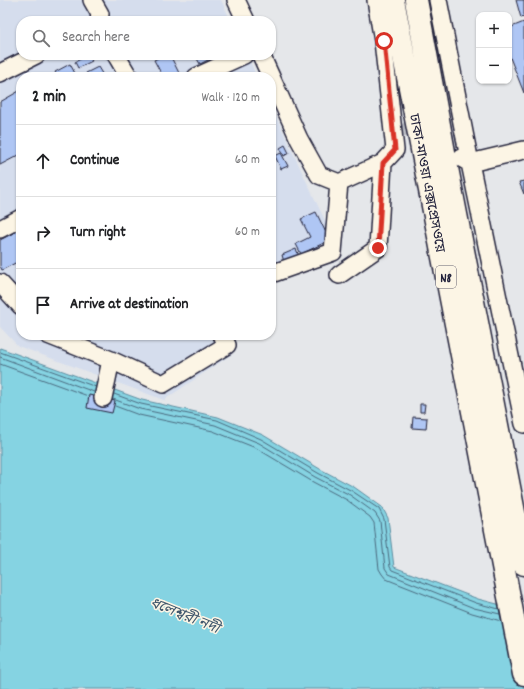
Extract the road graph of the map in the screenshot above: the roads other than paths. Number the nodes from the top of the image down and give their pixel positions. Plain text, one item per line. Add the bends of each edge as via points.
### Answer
1 (92, 0) edge
2 (236, 0) edge
3 (376, 0) edge
4 (393, 0) edge
5 (416, 0) edge
6 (438, 0) edge
7 (100, 16) edge
8 (244, 16) edge
9 (26, 60) edge
10 (119, 60) edge
11 (233, 60) edge
12 (263, 60) edge
13 (126, 72) edge
14 (207, 72) edge
15 (269, 72) edge
16 (0, 73) edge
17 (276, 88) edge
18 (524, 150) edge
19 (463, 159) junction
20 (383, 163) junction
21 (339, 183) junction
22 (16, 221) edge
23 (0, 229) edge
24 (276, 272) edge
25 (339, 275) dead end
26 (0, 283) edge
27 (16, 301) edge
28 (61, 340) edge
29 (224, 340) edge
30 (111, 360) junction
31 (103, 398) dead end
32 (524, 424) edge
33 (516, 556) edge
34 (524, 674) edge

1 - 7 street
2 - 8 street
3 - 20 street via 397,122 395,150
4 - 33 highway, ঢাকা-মাওয়া এক্সপ্রেসওয়ে / N8
5 - 33 highway, ঢাকা-মাওয়া এক্সপ্রেসওয়ে / N8
6 - 19 street
9 - 16 street
10 - 13 street
11 - 14 street
12 - 15 street
17 - 21 street via 299,140 319,175
18 - 19 street
19 - 32 street
20 - 21 street
20 - 25 street via 378,248
21 - 24 street via 333,252
22 - 23 street
26 - 27 street
28 - 30 street
29 - 30 street via 227,345 163,384
30 - 31 street
33 - 34 highway, N8

